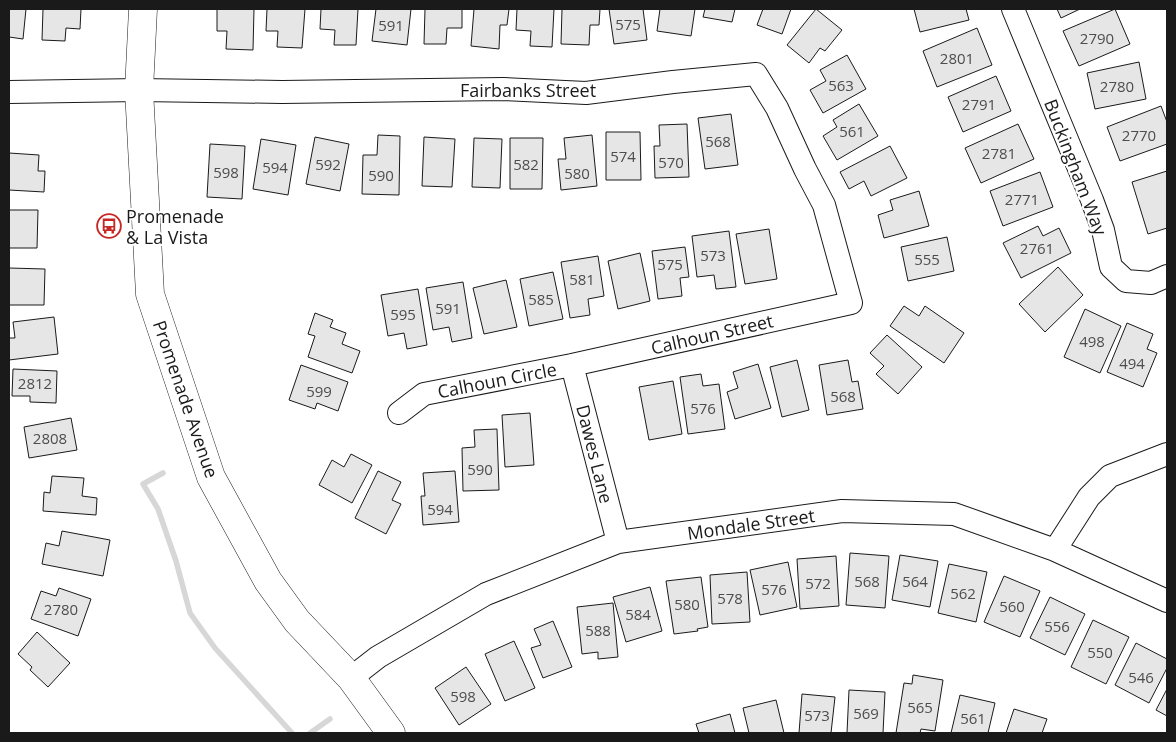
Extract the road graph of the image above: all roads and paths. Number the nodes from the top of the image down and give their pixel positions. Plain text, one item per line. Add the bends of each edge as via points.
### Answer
1 (143, 9) edge
2 (1013, 9) edge
3 (139, 90) junction
4 (9, 92) edge
5 (1167, 276) edge
6 (851, 303) joint
7 (572, 365) junction
8 (399, 413) dead end
9 (1167, 454) edge
10 (618, 542) junction
11 (1055, 550) junction
12 (1167, 601) edge
13 (352, 678) junction
14 (391, 733) edge

1 - 3 main road, Promenade Avenue
2 - 5 street, Buckingham Way via 1092,200 1111,267 1126,281 1151,283
3 - 4 street
3 - 6 street, Fairbanks Street via 282,92 503,88 586,93 756,74 777,108 824,205
3 - 13 main road, Promenade Avenue via 150,294 211,477 268,581 297,621
6 - 7 street, Calhoun Street
7 - 8 street, Calhoun Circle via 424,394
7 - 10 street, Dawes Lane
9 - 11 street via 1110,476 1089,497
10 - 11 street, Mondale Street via 842,511 954,514
10 - 13 street, Mondale Street via 486,594 378,657
11 - 12 street, Mondale Street
13 - 14 main road, Promenade Avenue

